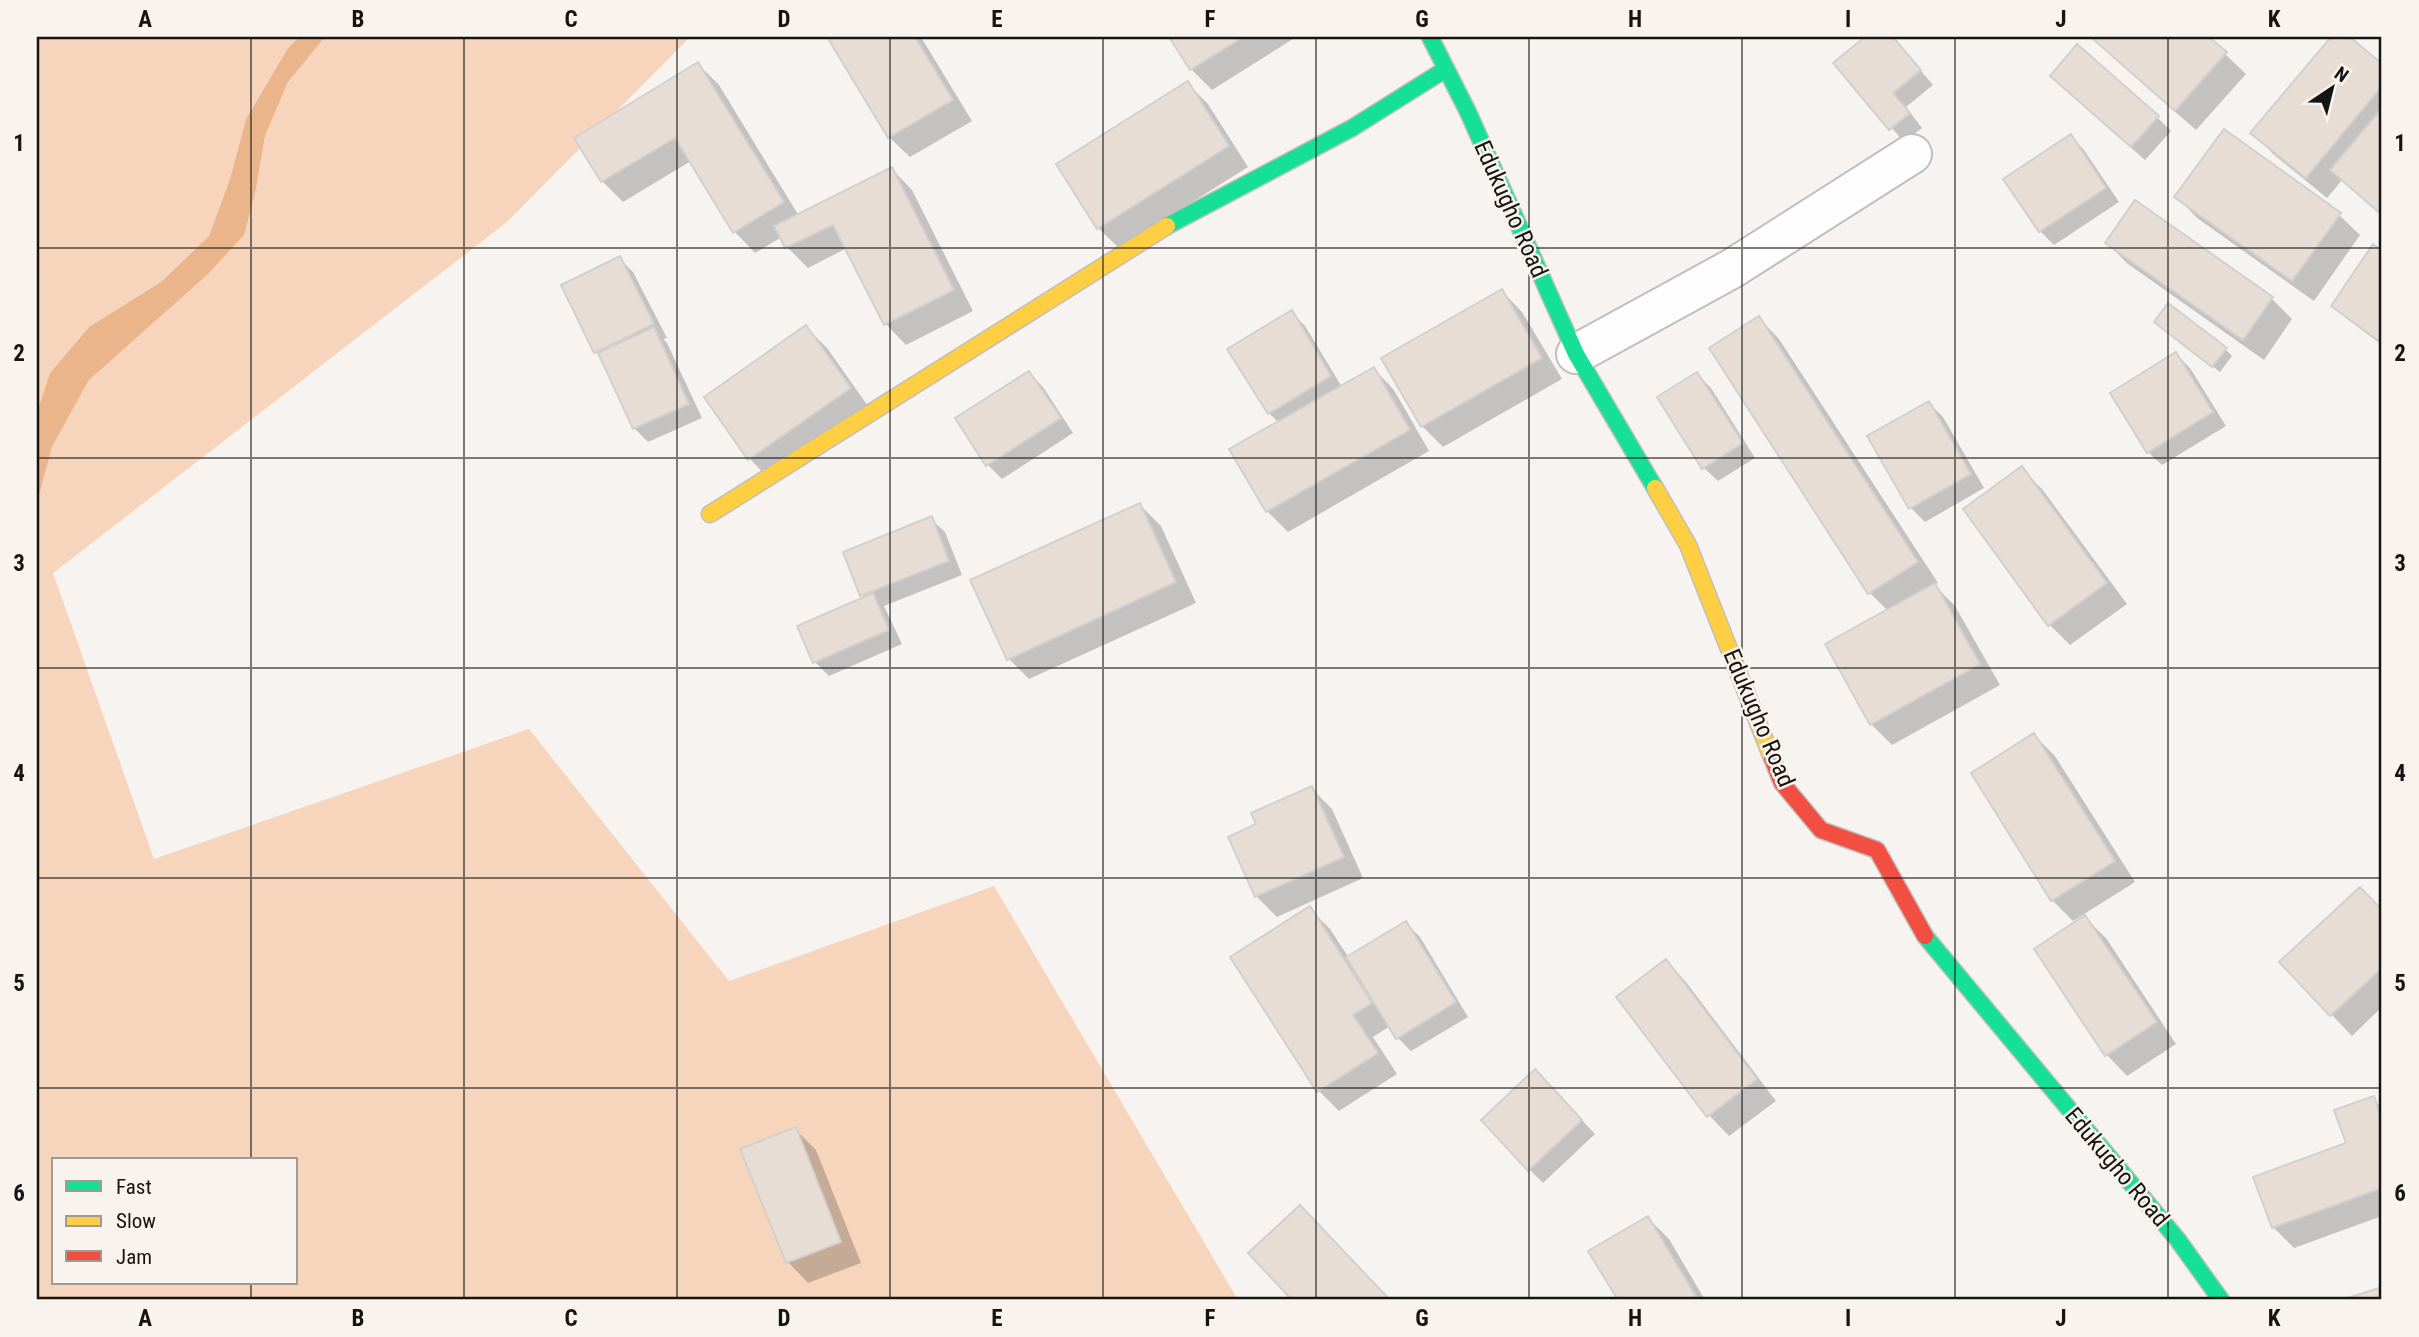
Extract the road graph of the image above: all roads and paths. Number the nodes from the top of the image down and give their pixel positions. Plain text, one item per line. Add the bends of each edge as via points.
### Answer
1 (1430, 37) edge
2 (1446, 69) junction
3 (1912, 154) dead end
4 (1576, 354) junction
5 (710, 514) dead end
6 (2221, 1300) edge

1 - 2 street, Edukugho Road
2 - 4 street, Edukugho Road
2 - 5 street via 1352,128 1147,236
3 - 4 street via 1734,268
4 - 6 street, Edukugho Road via 1688,545 1782,783 1821,830 1877,850 1922,933 2178,1240

